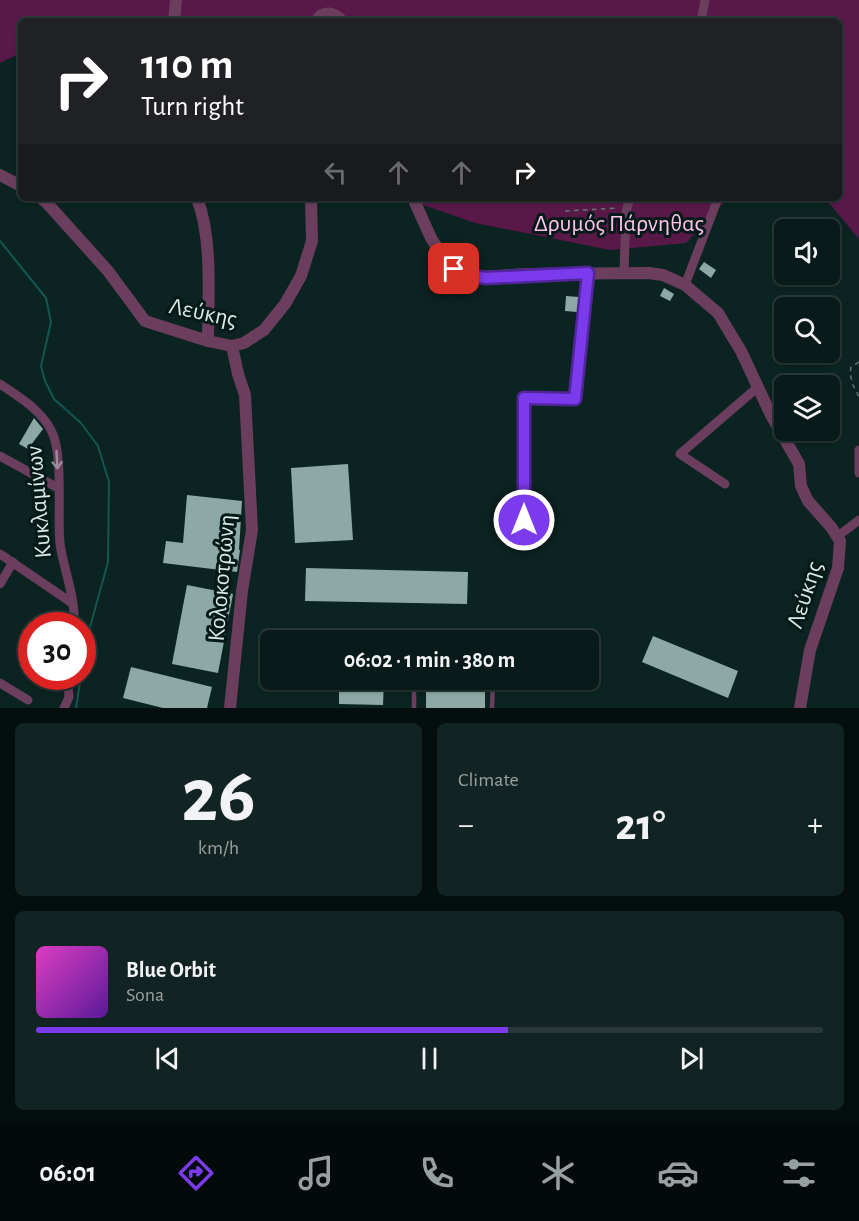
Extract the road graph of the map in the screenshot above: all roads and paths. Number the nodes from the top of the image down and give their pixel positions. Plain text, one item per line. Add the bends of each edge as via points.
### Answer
1 (176, 0) edge
2 (705, 0) edge
3 (174, 18) edge
4 (320, 18) edge
5 (338, 18) edge
6 (702, 18) edge
7 (0, 175) edge
8 (18, 184) edge
9 (44, 201) edge
10 (198, 201) edge
11 (311, 201) edge
12 (414, 201) edge
13 (717, 201) dead end
14 (628, 203) edge
15 (565, 211) dead end
16 (624, 272) junction
17 (588, 273) junction
18 (685, 285) junction
19 (208, 341) junction
20 (232, 346) junction
21 (859, 362) edge
22 (0, 384) edge
23 (758, 387) junction
24 (859, 397) edge
25 (859, 450) edge
26 (0, 456) edge
27 (859, 473) edge
28 (725, 484) dead end
29 (58, 488) junction
30 (524, 520) dead end
31 (859, 520) edge
32 (838, 536) junction
33 (0, 554) edge
34 (13, 562) junction
35 (0, 584) edge
36 (72, 603) junction
37 (75, 612) edge
38 (0, 683) edge
39 (68, 690) edge
40 (414, 690) edge
41 (492, 690) edge
42 (28, 700) dead end
43 (64, 708) edge
44 (230, 708) edge
45 (414, 708) edge
46 (492, 708) edge
47 (800, 708) edge

1 - 3 street
2 - 6 street
4 - 5 street via 326,13
7 - 8 street
9 - 19 street, Λεύκης via 108,271 145,321
10 - 19 street via 207,246
11 - 20 street, Λεύκης via 312,241 301,276 264,330
12 - 17 street, Λεύκης via 445,260 467,275 485,278
13 - 18 street
14 - 15 path
14 - 16 street
16 - 17 street, Λεύκης
16 - 18 street, Λεύκης via 663,276
17 - 30 street via 575,399 524,398
18 - 23 street, Λεύκης via 718,313
19 - 20 street, Λεύκης
20 - 44 street, Κολοκοτρώνη via 245,395 252,530
21 - 24 path via 851,367 850,374
22 -> 29 street, Κυκλαμίνων via 32,406 52,431
23 - 28 street via 680,454
23 - 32 street, Λεύκης via 799,464 801,486 808,501
25 - 27 street
26 - 29 street
29 - 36 street, Κυκλαμίνων via 60,544
31 - 32 street
32 - 47 street, Λεύκης via 838,568 810,650
33 - 34 street
34 - 35 street
34 - 36 street
36 - 37 street, Κυκλαμίνων
38 - 42 street
39 - 43 street
40 - 45 lane
41 - 46 lane

